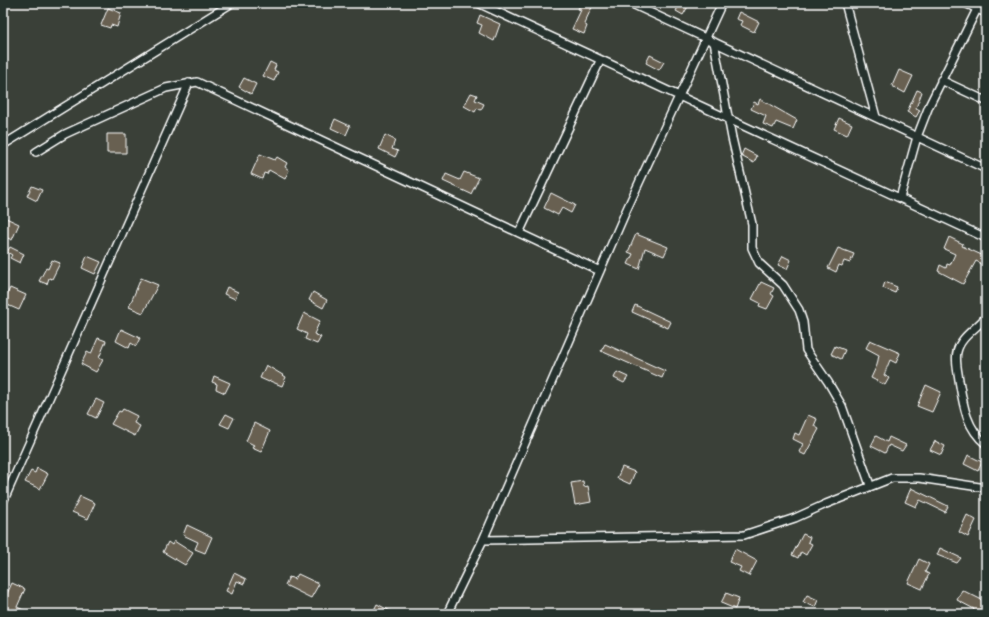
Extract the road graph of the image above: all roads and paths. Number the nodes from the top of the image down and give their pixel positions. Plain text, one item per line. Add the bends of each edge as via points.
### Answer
1 (232, 3) edge
2 (478, 3) edge
3 (630, 3) edge
4 (722, 3) edge
5 (845, 3) edge
6 (965, 3) edge
7 (979, 6) edge
8 (986, 13) edge
9 (706, 38) junction
10 (714, 42) junction
11 (600, 61) junction
12 (941, 80) junction
13 (189, 83) junction
14 (679, 97) junction
15 (986, 101) edge
16 (876, 117) junction
17 (729, 120) junction
18 (917, 137) junction
19 (3, 145) edge
20 (36, 152) dead end
21 (986, 169) edge
22 (900, 198) junction
23 (519, 233) junction
24 (986, 238) edge
25 (600, 271) junction
26 (986, 317) edge
27 (986, 444) edge
28 (870, 485) junction
29 (986, 488) edge
30 (3, 502) edge
31 (483, 540) junction
32 (450, 613) edge

1 - 19 street
2 - 11 street
3 - 9 street
4 - 9 street
5 - 16 street
6 - 7 street
7 - 8 street
7 - 12 street
9 - 10 street
9 - 14 street
10 - 16 street
10 - 17 street
11 - 14 street
11 - 23 street
12 - 15 street
12 - 18 street
13 - 20 street via 166,88 99,118 65,134
13 - 23 street via 197,82
13 - 30 street
14 - 17 street
14 - 25 street
16 - 18 street
17 - 22 street
17 - 28 street via 752,224 752,248 759,263 783,285 799,310 806,350 842,406
18 - 21 street
18 - 22 street
22 - 24 street
23 - 25 street
25 - 31 street
26 - 27 street via 967,336 957,353 964,408 969,424
28 - 29 street via 892,478 907,478
28 - 31 street via 795,518 744,535
31 - 32 street

